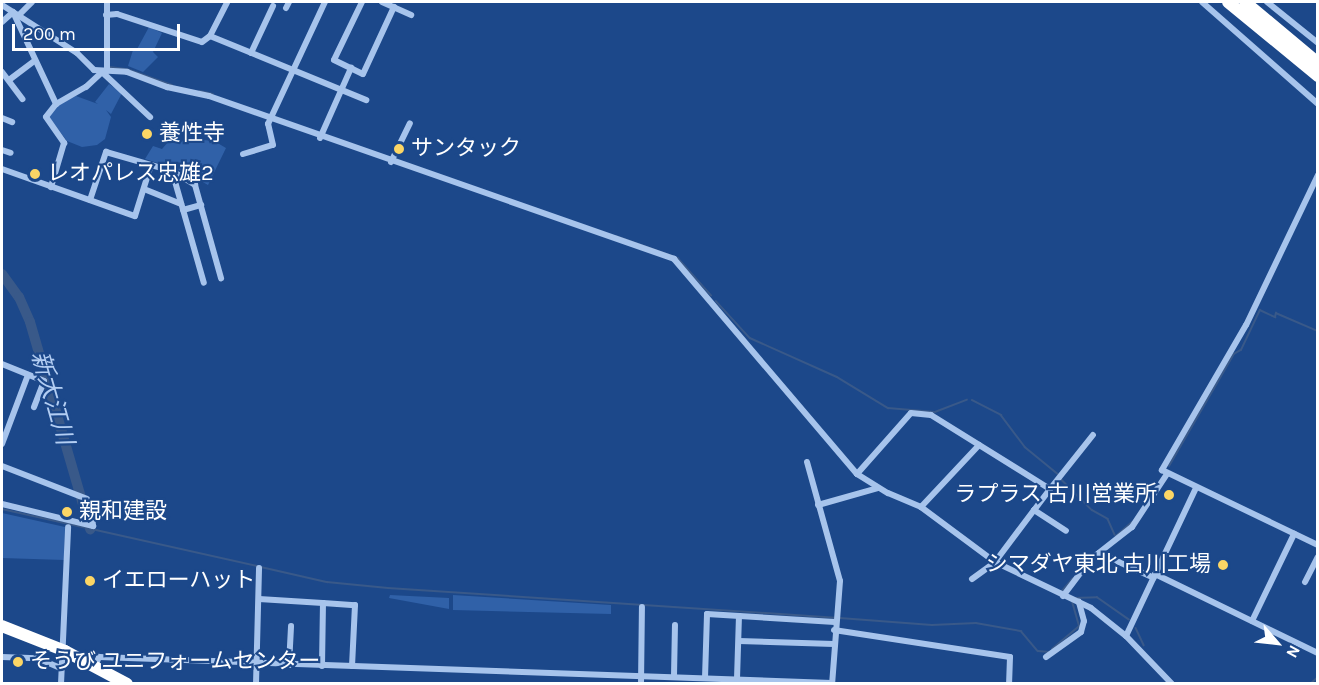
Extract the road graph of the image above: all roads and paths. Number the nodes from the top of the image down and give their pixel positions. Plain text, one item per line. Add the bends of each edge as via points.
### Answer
1 (32, 2) edge
2 (107, 2) edge
3 (227, 2) edge
4 (325, 2) edge
5 (362, 2) edge
6 (382, 2) edge
7 (1202, 2) edge
8 (1228, 2) edge
9 (1245, 2) edge
10 (1267, 2) edge
11 (2, 5) edge
12 (273, 6) dead end
13 (394, 7) junction
14 (15, 14) junction
15 (106, 15) junction
16 (411, 15) dead end
17 (2, 22) edge
18 (210, 36) junction
19 (1317, 43) edge
20 (251, 53) junction
21 (34, 62) junction
22 (1317, 63) edge
23 (294, 68) junction
24 (351, 68) junction
25 (105, 71) junction
26 (2, 72) edge
27 (1317, 76) edge
28 (9, 80) junction
29 (342, 89) junction
30 (22, 99) dead end
31 (366, 100) dead end
32 (56, 104) junction
33 (1317, 104) edge
34 (150, 117) dead end
35 (2, 118) edge
36 (270, 119) junction
37 (12, 122) dead end
38 (410, 123) dead end
39 (320, 138) junction
40 (2, 150) edge
41 (11, 153) dead end
42 (243, 154) dead end
43 (392, 162) junction
44 (152, 165) junction
45 (2, 169) edge
46 (172, 171) junction
47 (1317, 175) edge
48 (51, 187) junction
49 (144, 189) junction
50 (90, 200) junction
51 (201, 205) junction
52 (182, 207) junction
53 (221, 278) dead end
54 (204, 283) dead end
55 (2, 364) edge
56 (28, 375) junction
57 (34, 407) dead end
58 (1093, 435) dead end
59 (2, 444) edge
60 (979, 445) junction
61 (807, 462) dead end
62 (2, 466) edge
63 (857, 474) junction
64 (1167, 474) junction
65 (878, 488) junction
66 (1196, 488) junction
67 (1050, 489) junction
68 (85, 498) dead end
69 (2, 504) edge
70 (818, 505) junction
71 (921, 507) junction
72 (1034, 510) junction
73 (92, 521) dead end
74 (68, 527) dead end
75 (1066, 531) dead end
76 (1294, 534) junction
77 (1317, 545) edge
78 (1099, 553) junction
79 (1317, 557) edge
80 (995, 562) junction
81 (259, 568) dead end
82 (1154, 576) junction
83 (972, 579) dead end
84 (1305, 582) dead end
85 (1063, 596) junction
86 (259, 599) junction
87 (1075, 601) junction
88 (323, 603) junction
89 (642, 607) dead end
90 (739, 616) junction
91 (835, 619) junction
92 (1252, 621) junction
93 (675, 625) dead end
94 (291, 626) dead end
95 (2, 627) edge
96 (834, 630) junction
97 (2, 632) edge
98 (1126, 636) junction
99 (738, 640) junction
100 (834, 644) junction
101 (1317, 653) edge
102 (2, 657) edge
103 (1046, 657) dead end
104 (63, 659) junction
105 (257, 664) junction
106 (290, 665) junction
107 (95, 666) junction
108 (321, 666) junction
109 (352, 666) junction
110 (640, 675) junction
111 (674, 676) junction
112 (705, 678) junction
113 (737, 679) junction
114 (832, 683) edge
115 (61, 684) edge
116 (113, 684) edge
117 (127, 684) edge
118 (256, 684) edge
119 (640, 684) edge
120 (1009, 684) edge
121 (1172, 684) edge

1 - 14 street
2 - 15 street
3 - 18 street
4 - 23 street
5 - 24 street via 334,60
6 - 13 street
7 - 33 street
8 - 27 highway
9 - 22 highway
10 - 19 street
11 - 14 street
12 - 20 street
13 - 16 street
13 - 24 street via 363,74
14 - 17 street
14 - 21 street
14 - 25 street via 77,53 94,70
15 - 18 street via 117,14 202,42
15 - 25 street
18 - 20 street
20 - 23 street
21 - 28 street
21 - 32 street
23 - 29 street
23 - 36 street
24 - 29 street
25 - 32 street
25 - 34 street
25 - 36 street via 128,72
26 - 28 street
28 - 30 street
29 - 31 street
29 - 39 street
32 - 48 street via 46,117 64,143
35 - 37 street
36 - 39 street
36 - 42 street via 273,145
38 - 43 street
39 - 43 street
40 - 41 street
43 - 63 street via 680,262
44 - 46 street
44 - 49 street
44 - 50 street via 106,152
45 - 48 street
46 - 51 street via 192,181
46 - 52 street
47 - 64 street via 1246,325 1162,470
48 - 50 street
49 - 50 street via 135,216
49 - 52 street
51 - 52 street
51 - 53 street
52 - 54 street
55 - 56 street
56 - 57 street via 44,381
56 - 59 street
58 - 67 street
60 - 63 street via 931,415 911,413
60 - 67 street
60 - 71 street
61 - 70 street
62 - 68 street
63 - 65 street
64 - 66 street
64 - 78 street via 1132,526
65 - 70 street
65 - 71 street
66 - 76 street
66 - 82 street
67 - 72 street
69 - 73 street
70 - 91 street via 840,581
71 - 80 street
72 - 75 street
72 - 80 street
74 - 104 street
76 - 77 street
76 - 92 street
78 - 82 street
78 - 85 street
79 - 84 street
80 - 83 street
80 - 85 street
81 - 86 street
82 - 92 street
82 - 98 street
85 - 87 street
86 - 88 street
86 - 105 street
87 - 98 street
87 - 103 street via 1084,621 1081,632
88 - 108 street
88 - 109 street via 355,604
89 - 110 street
90 - 91 street
90 - 99 street
90 - 112 street via 707,614
91 - 96 street
92 - 101 street
93 - 111 street
94 - 106 street
95 - 104 highway
96 - 100 street
96 - 120 street via 1010,657
97 - 104 highway
98 - 121 street
99 - 100 street
99 - 113 street
100 - 114 street
102 - 104 street
104 - 107 highway
104 - 115 street
104 - 116 highway
105 - 106 street
105 - 107 street via 99,657
105 - 118 street
106 - 108 street
107 - 117 highway
108 - 109 street
109 - 110 street
110 - 111 street
110 - 119 street
111 - 112 street
112 - 113 street
113 - 114 street

